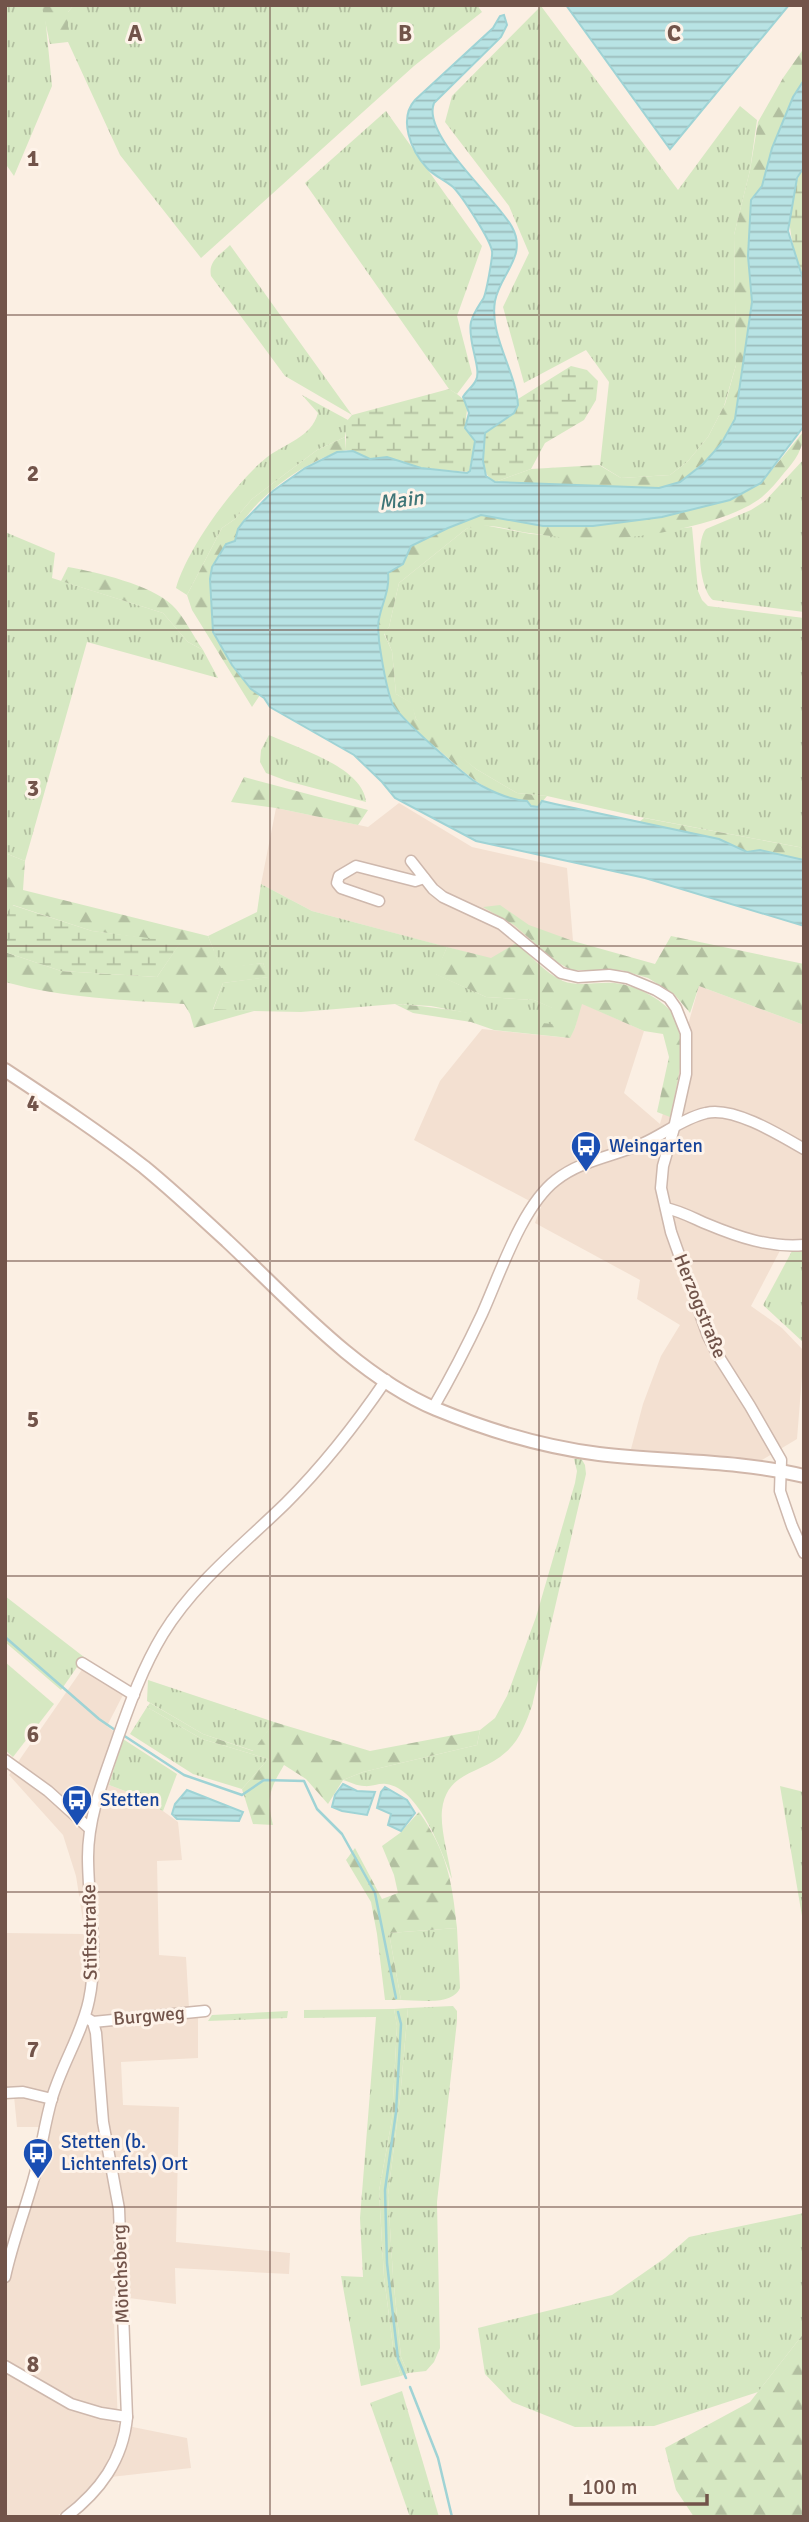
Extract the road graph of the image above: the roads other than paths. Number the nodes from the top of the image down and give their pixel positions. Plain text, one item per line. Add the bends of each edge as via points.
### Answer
1 (411, 861) dead end
2 (424, 878) junction
3 (379, 901) dead end
4 (5, 1070) edge
5 (674, 1128) junction
6 (804, 1149) edge
7 (666, 1208) junction
8 (804, 1245) edge
9 (386, 1380) junction
10 (433, 1408) junction
11 (780, 1471) junction
12 (804, 1476) edge
13 (804, 1553) edge
14 (82, 1663) dead end
15 (134, 1695) junction
16 (5, 1760) edge
17 (89, 1828) junction
18 (205, 2011) dead end
19 (89, 2019) junction
20 (5, 2093) edge
21 (52, 2099) junction
22 (5, 2277) edge
23 (5, 2366) edge
24 (127, 2417) junction
25 (66, 2517) edge

1 - 2 street, Herzogstraße
2 - 3 street via 415,881 356,866 339,876 341,888
2 - 5 street, Herzogstraße via 443,897 501,924 561,973 627,978 669,999 682,1020 688,1048
4 - 9 street via 146,1168 321,1331
5 - 6 street via 720,1111
5 - 7 street, Herzogstraße via 661,1178
5 - 10 street via 556,1180 531,1208
7 - 8 street via 742,1238
7 - 11 street, Herzogstraße via 708,1336 775,1448
9 - 10 street
9 - 15 street, Stiftsstraße via 317,1471 189,1598 164,1633
10 - 11 street via 514,1436 596,1454
11 - 12 street
11 - 13 street, Herzogstraße via 784,1506
14 - 15 street
15 - 17 street, Stiftsstraße
16 - 17 street
17 - 19 street, Stiftsstraße via 94,1957
18 - 19 street, Burgweg
19 - 21 street, Stiftsstraße
19 - 24 street, Mönchsberg via 96,2033 103,2122 119,2209
20 - 21 street
21 - 22 street, Stiftsstraße
23 - 24 street via 71,2404
24 - 25 street, Mönchsberg via 124,2439 105,2480

